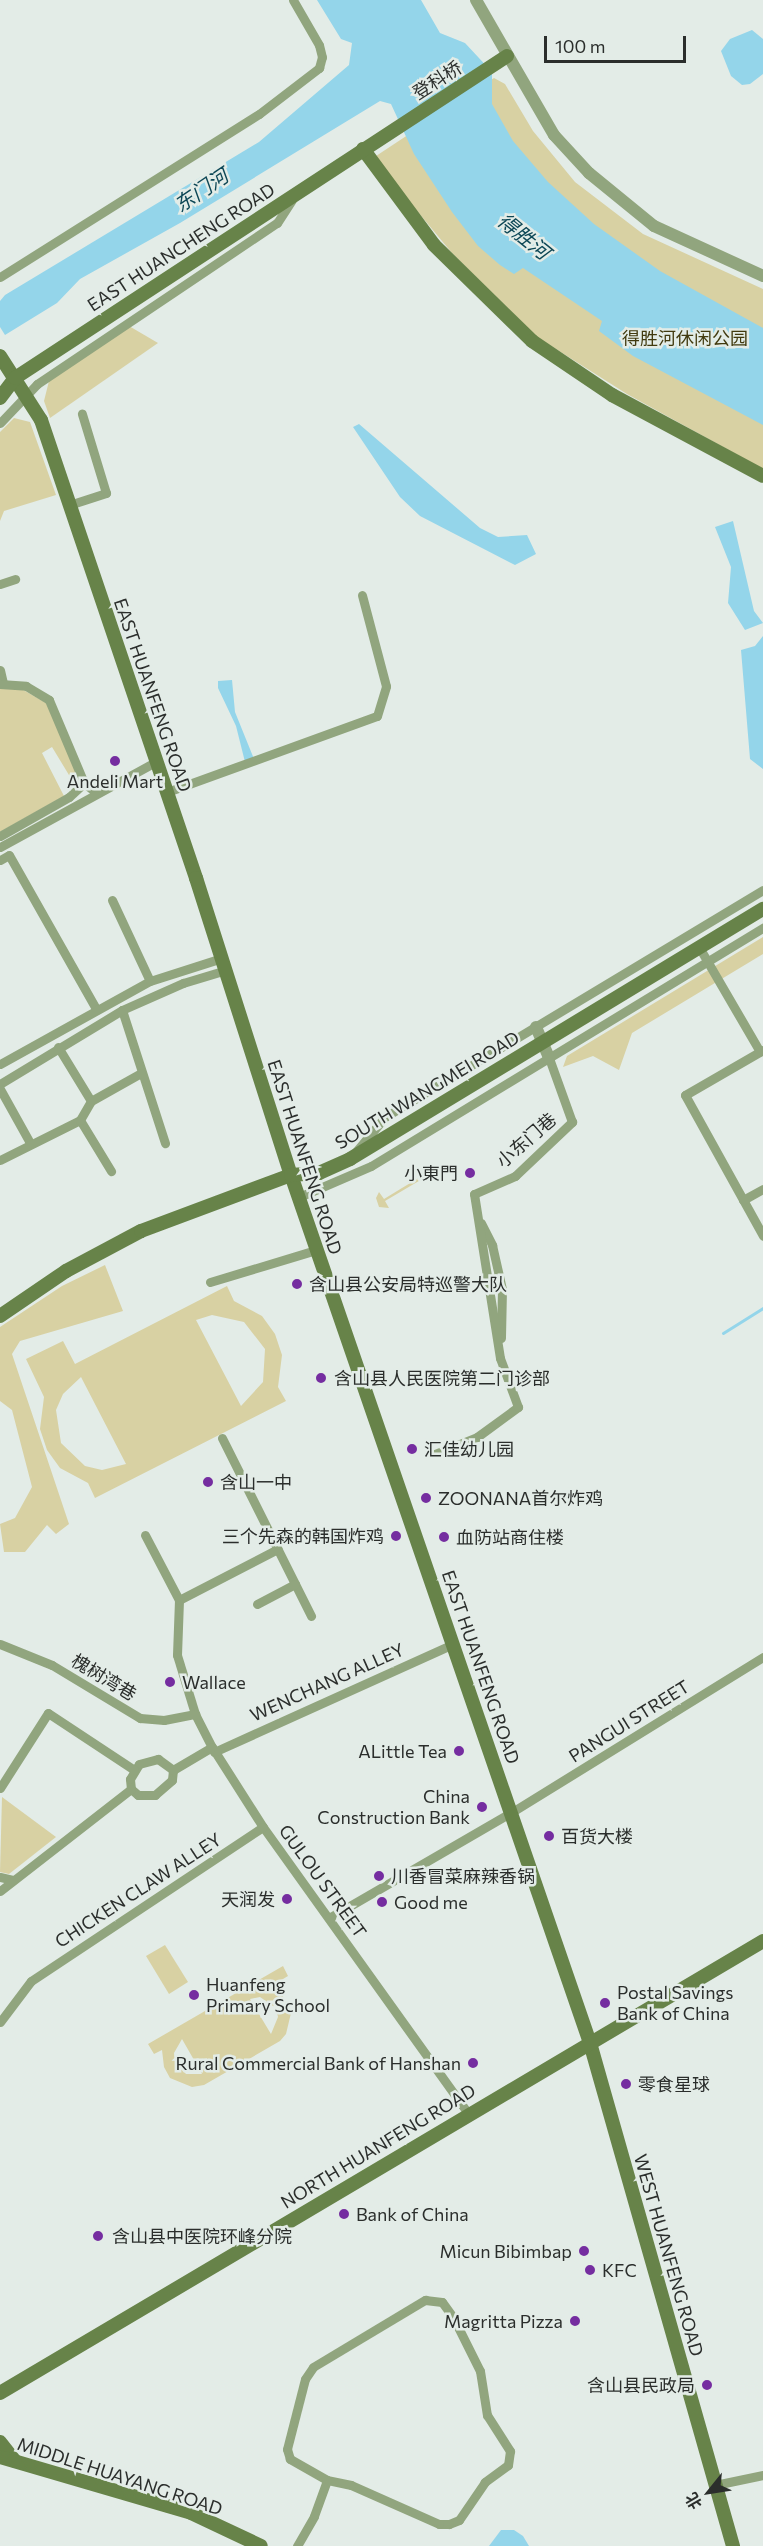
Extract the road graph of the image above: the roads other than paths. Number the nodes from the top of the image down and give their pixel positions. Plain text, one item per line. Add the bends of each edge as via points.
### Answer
1 (293, 0) edge
2 (476, 0) edge
3 (507, 56) junction
4 (387, 133) joint
5 (363, 149) junction
6 (297, 192) junction
7 (763, 276) edge
8 (0, 277) edge
9 (0, 356) edge
10 (15, 378) junction
11 (25, 394) junction
12 (0, 398) edge
13 (82, 414) dead end
14 (0, 423) edge
15 (763, 476) edge
16 (69, 505) junction
17 (15, 579) dead end
18 (0, 584) edge
19 (362, 594) dead end
20 (0, 670) edge
21 (2, 683) edge
22 (157, 760) junction
23 (84, 783) junction
24 (167, 792) junction
25 (98, 793) junction
26 (0, 836) edge
27 (0, 847) edge
28 (0, 860) edge
29 (763, 890) edge
30 (112, 900) dead end
31 (763, 909) edge
32 (763, 928) edge
33 (699, 947) junction
34 (708, 962) junction
35 (224, 964) junction
36 (150, 981) junction
37 (96, 1009) junction
38 (122, 1010) junction
39 (536, 1027) junction
40 (543, 1042) junction
41 (58, 1047) junction
42 (761, 1051) edge
43 (549, 1058) junction
44 (0, 1064) edge
45 (141, 1073) junction
46 (0, 1084) edge
47 (0, 1089) edge
48 (91, 1101) junction
49 (80, 1120) junction
50 (30, 1143) junction
51 (165, 1143) dead end
52 (350, 1159) junction
53 (0, 1160) edge
54 (111, 1171) dead end
55 (291, 1175) junction
56 (763, 1189) edge
57 (299, 1197) junction
58 (743, 1200) junction
59 (763, 1236) edge
60 (316, 1250) junction
61 (210, 1282) dead end
62 (0, 1316) edge
63 (222, 1438) dead end
64 (435, 1454) dead end
65 (145, 1534) dead end
66 (278, 1549) junction
67 (296, 1584) junction
68 (179, 1600) junction
69 (257, 1604) dead end
70 (311, 1616) dead end
71 (0, 1644) edge
72 (453, 1644) junction
73 (763, 1657) edge
74 (195, 1714) junction
75 (213, 1750) junction
76 (134, 1770) junction
77 (173, 1770) junction
78 (0, 1788) edge
79 (131, 1789) junction
80 (512, 1812) junction
81 (263, 1827) junction
82 (0, 1877) edge
83 (14, 1880) junction
84 (0, 1891) edge
85 (329, 1918) junction
86 (763, 1941) edge
87 (0, 2022) edge
88 (590, 2043) junction
89 (468, 2113) junction
90 (1, 2393) edge
91 (0, 2442) edge
92 (0, 2457) edge
93 (15, 2462) junction
94 (763, 2475) edge
95 (327, 2480) junction
96 (715, 2485) junction
97 (261, 2546) edge
98 (297, 2546) edge
99 (733, 2546) edge

1 - 8 street via 319,45 319,68 259,114
2 - 3 street
3 - 4 main road, 登科桥
3 - 7 street via 554,135 589,173 654,226
4 - 5 main road, EAST HUANCHENG ROAD
5 - 6 main road, EAST HUANCHENG ROAD
5 - 15 main road via 434,245 532,341 612,394
6 - 10 main road, EAST HUANCHENG ROAD
6 - 11 street via 276,223 91,345
9 - 10 main road, EAST HUANFENG ROAD
10 - 11 main road, EAST HUANFENG ROAD
10 - 12 main road, EAST HUANCHENG ROAD
11 - 14 street
11 - 16 main road, EAST HUANFENG ROAD via 40,420
13 - 16 street via 106,493
16 - 22 main road, EAST HUANFENG ROAD
17 - 18 street
19 - 24 street via 386,686 377,716
20 - 21 street
21 - 23 street via 32,688 54,705
22 - 24 main road, EAST HUANFENG ROAD
22 - 25 street
23 - 25 street
23 - 26 street via 69,797
24 - 35 main road, EAST HUANFENG ROAD
25 - 27 street
28 - 37 street via 9,855
29 - 39 street
30 - 36 street
31 - 33 main road, SOUTH WANGMEI ROAD
32 - 34 street
33 - 34 street
33 - 40 main road, SOUTH WANGMEI ROAD
34 - 42 street
34 - 43 street
35 - 36 street
35 - 38 street
35 - 55 main road, EAST HUANFENG ROAD
36 - 37 street
37 - 44 street
38 - 41 street
38 - 45 street
39 - 40 street
39 - 52 street via 385,1117
40 - 43 street
40 - 52 main road, SOUTH WANGMEI ROAD
41 - 46 street
41 - 48 street
42 - 58 street via 685,1095
43 - 57 street via 371,1166
43 - 64 street, 小东门巷 via 572,1122 514,1176 474,1194 500,1358 518,1407 477,1437
45 - 48 street
45 - 51 street
47 - 50 street
48 - 49 street
49 - 50 street
49 - 54 street
50 - 53 street
52 - 55 main road, SOUTH WANGMEI ROAD via 319,1173
55 - 57 main road, EAST HUANFENG ROAD
55 - 62 main road, SOUTH WANGMEI ROAD via 119,1242 66,1271
56 - 58 street
57 - 60 main road, EAST HUANFENG ROAD
58 - 59 street
60 - 61 street
60 - 72 main road, EAST HUANFENG ROAD
63 - 66 street
65 - 68 street
66 - 67 street
66 - 68 street
67 - 69 street
67 - 70 street
68 - 74 street, GULOU STREET via 177,1655
71 - 74 street, 槐树湾巷 via 52,1665 140,1718 164,1720
72 - 75 street, WENCHANG ALLEY
72 - 80 main road, EAST HUANFENG ROAD
73 - 80 street, PANGUI STREET
74 - 75 street, GULOU STREET
75 - 77 street, WENCHANG ALLEY
75 - 81 street, GULOU STREET
76 - 77 street via 147,1760 158,1759
76 - 78 street via 48,1713
76 - 79 street
77 - 79 street via 172,1780 156,1795 138,1795
79 - 83 street
80 - 85 street, PANGUI STREET
80 - 88 main road, EAST HUANFENG ROAD
81 - 85 street, GULOU STREET
81 - 87 street, CHICKEN CLAW ALLEY via 31,1981
82 - 83 street
83 - 84 street
85 - 89 street, GULOU STREET
86 - 88 main road, NORTH HUANFENG ROAD
88 - 89 main road, NORTH HUANFENG ROAD
88 - 96 main road, WEST HUANFENG ROAD
89 - 90 main road, NORTH HUANFENG ROAD
91 - 93 main road
92 - 93 main road, MIDDLE HUAYANG ROAD
93 - 97 main road, MIDDLE HUAYANG ROAD via 191,2513
94 - 96 street
95 - 95 street via 351,2485 439,2524 449,2524 459,2520 485,2482 508,2465 510,2451 487,2415 474,2356 442,2302 425,2300 313,2367 305,2379 286,2449 290,2459
95 - 98 street via 314,2516
96 - 99 main road, WEST HUANFENG ROAD

